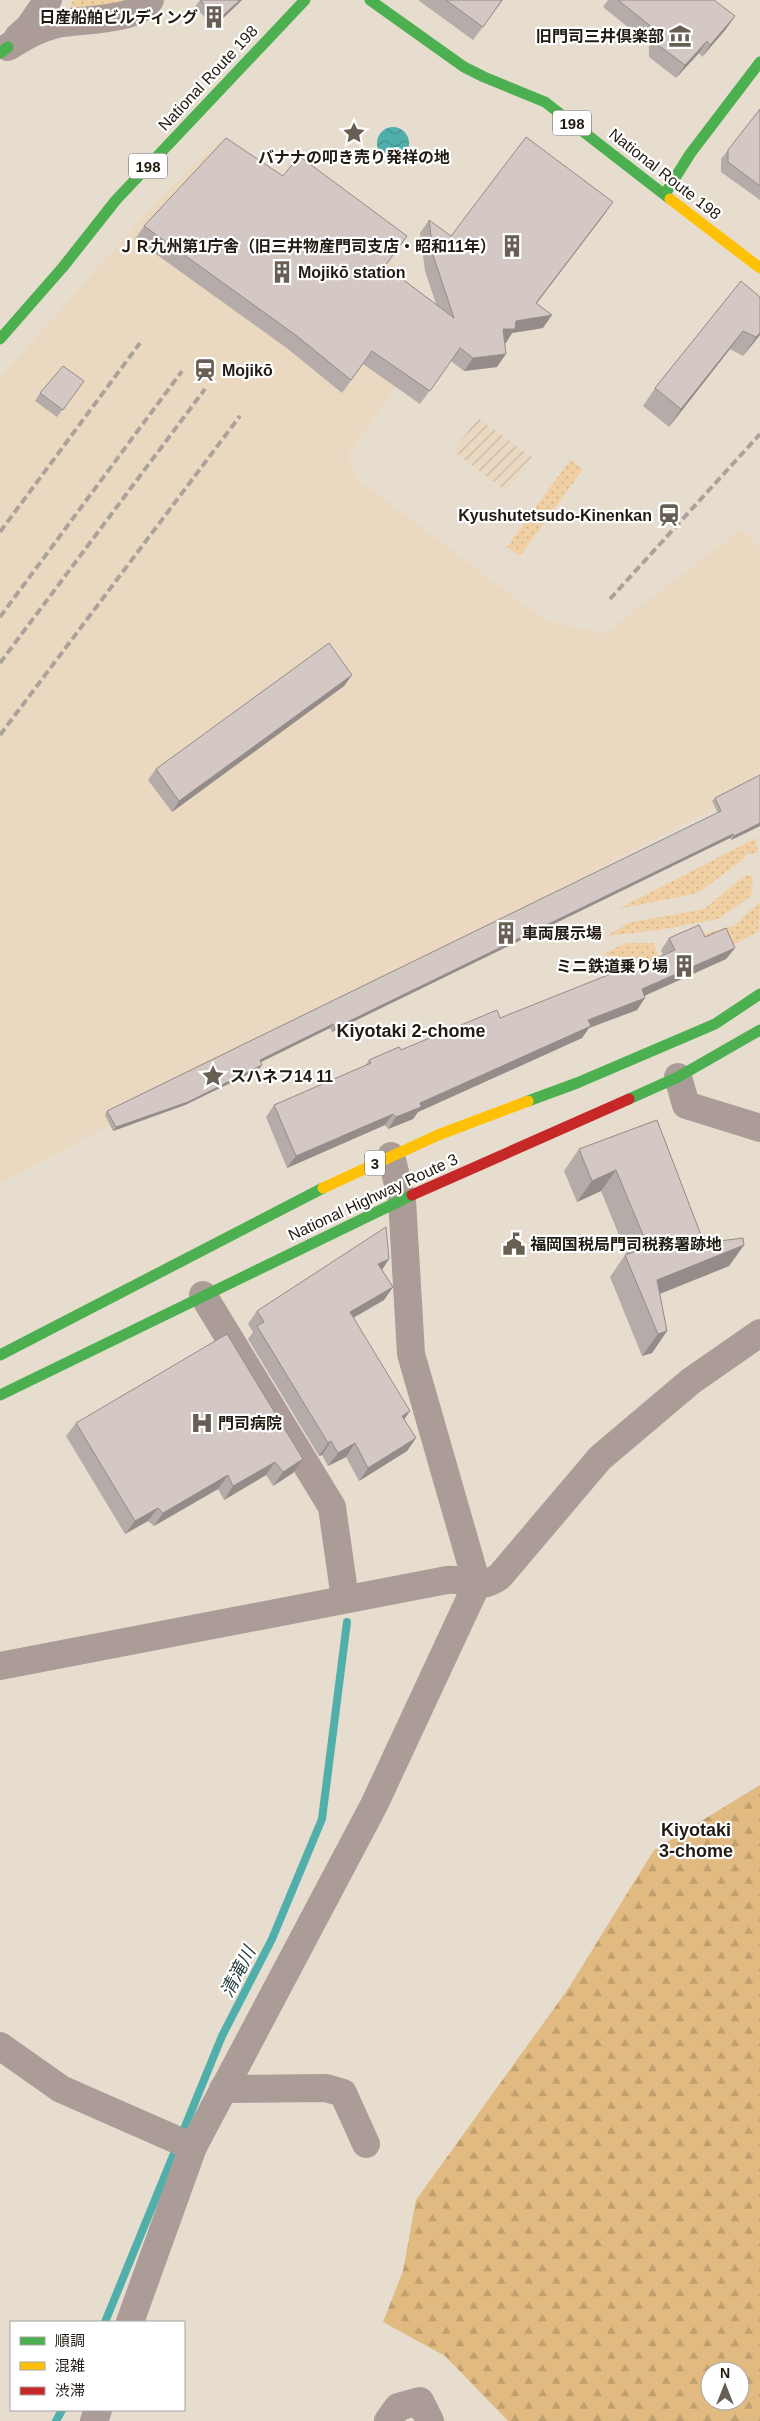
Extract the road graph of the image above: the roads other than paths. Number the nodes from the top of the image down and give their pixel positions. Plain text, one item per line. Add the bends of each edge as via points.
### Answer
1 (48, 0) edge
2 (150, 0) edge
3 (305, 0) edge
4 (370, 0) edge
5 (4, 50) edge
6 (760, 62) edge
7 (665, 194) junction
8 (760, 268) edge
9 (0, 339) edge
10 (760, 994) edge
11 (759, 1032) edge
12 (678, 1076) junction
13 (760, 1128) edge
14 (392, 1156) junction
15 (402, 1200) junction
16 (203, 1295) junction
17 (760, 1333) edge
18 (0, 1355) edge
19 (0, 1395) edge
20 (477, 1584) junction
21 (345, 1598) junction
22 (0, 1666) edge
23 (0, 2046) edge
24 (222, 2089) junction
25 (366, 2144) dead end
26 (192, 2147) junction
27 (130, 2321) edge
28 (388, 2421) edge
29 (430, 2421) edge

1 - 5 street via 29,27
2 - 5 street via 146,6 130,12 57,24 31,32
3 - 9 main road, National Route 198 / 198 via 116,200
4 - 7 main road, National Route 198 / 198 via 464,67 545,102
6 - 7 main road via 690,154
7 - 8 main road, National Route 198 / 198
10 - 14 main road, National Highway Route 3 / 3 via 715,1024 578,1083
11 - 12 main road, National Highway Route 3
12 - 13 street via 686,1105
12 - 15 main road, National Highway Route 3
14 - 15 street
14 - 18 main road, National Highway Route 3 / 3 via 270,1214
15 - 16 main road, National Highway Route 3
15 - 20 street via 411,1354
16 - 19 main road, National Highway Route 3
16 - 21 street via 332,1507
17 - 20 street via 691,1381 600,1458 500,1576 490,1583
20 - 21 street via 459,1579 446,1580
20 - 24 street via 374,1805
21 - 22 street
23 - 26 street via 61,2089
24 - 25 street via 326,2088 343,2094
24 - 26 street
26 - 27 street
28 - 29 street via 398,2407 420,2401

